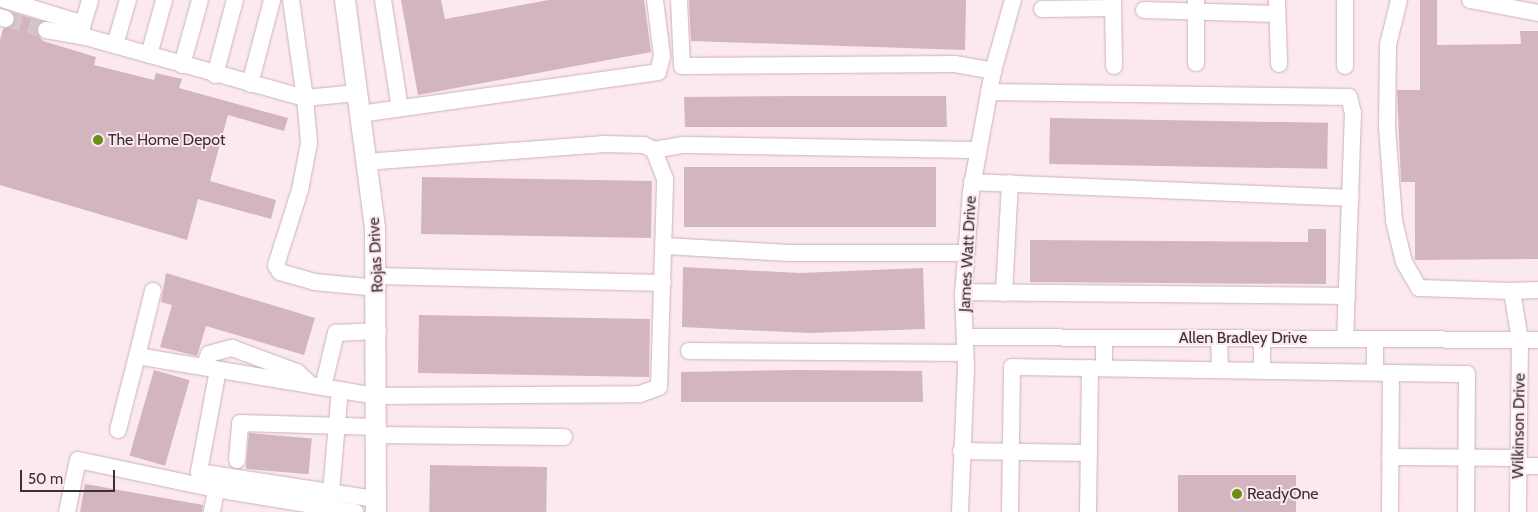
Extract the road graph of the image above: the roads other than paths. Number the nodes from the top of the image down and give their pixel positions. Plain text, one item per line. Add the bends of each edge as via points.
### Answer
1 (90, 0) edge
2 (128, 0) edge
3 (164, 0) edge
4 (200, 0) edge
5 (235, 0) edge
6 (272, 0) edge
7 (291, 0) edge
8 (345, 0) edge
9 (383, 0) edge
10 (655, 0) edge
11 (679, 0) edge
12 (1014, 0) edge
13 (1344, 0) edge
14 (1399, 0) edge
15 (1470, 0) edge
16 (15, 2) edge
17 (1113, 4) edge
18 (1277, 4) edge
19 (1196, 6) edge
20 (54, 7) edge
21 (1042, 10) dead end
22 (1144, 10) dead end
23 (1538, 13) edge
24 (46, 30) tunnel mouth
25 (84, 34) junction
26 (115, 45) junction
27 (149, 55) junction
28 (1196, 63) dead end
29 (1279, 64) dead end
30 (182, 65) junction
31 (1114, 66) dead end
32 (1345, 66) dead end
33 (993, 71) junction
34 (215, 75) junction
35 (250, 84) junction
36 (989, 92) junction
37 (357, 93) junction
38 (306, 98) junction
39 (400, 108) junction
40 (360, 114) junction
41 (654, 150) junction
42 (977, 150) junction
43 (367, 162) junction
44 (972, 182) junction
45 (1010, 183) junction
46 (1351, 198) junction
47 (664, 246) junction
48 (965, 253) junction
49 (378, 282) junction
50 (663, 283) junction
51 (1538, 290) edge
52 (153, 291) dead end
53 (963, 292) junction
54 (1512, 292) junction
55 (1004, 293) junction
56 (1347, 296) junction
57 (378, 332) junction
58 (1104, 338) junction
59 (1219, 338) junction
60 (1262, 338) junction
61 (1346, 339) junction
62 (1375, 339) junction
63 (1520, 340) junction
64 (1538, 340) edge
65 (965, 345) junction
66 (689, 351) dead end
67 (137, 356) junction
68 (211, 368) junction
69 (1097, 368) junction
70 (1220, 370) junction
71 (1262, 371) junction
72 (1383, 372) junction
73 (317, 386) junction
74 (340, 390) junction
75 (377, 396) junction
76 (337, 426) junction
77 (118, 430) dead end
78 (377, 431) junction
79 (564, 437) dead end
80 (961, 451) junction
81 (1011, 452) junction
82 (1089, 453) junction
83 (1390, 457) junction
84 (1467, 458) junction
85 (237, 460) dead end
86 (1519, 462) junction
87 (1538, 466) edge
88 (216, 489) junction
89 (331, 492) junction
90 (376, 506) edge
91 (68, 512) edge
92 (212, 512) edge
93 (355, 512) edge
94 (960, 512) edge
95 (1010, 512) edge
96 (1088, 512) edge
97 (1390, 512) edge
98 (1466, 512) edge
99 (1518, 512) edge

1 - 25 street
2 - 26 street
3 - 27 street
4 - 30 street
5 - 34 street
6 - 35 street
7 - 38 street
8 - 37 main road, Rojas Drive
9 - 39 street
10 - 39 street via 662,56 658,72
11 - 33 street via 682,66 955,64
12 - 33 street, James Watt Drive
13 - 32 street
14 - 54 street via 1388,45 1387,127 1394,221 1404,262 1419,288
15 - 23 street
16 - 20 street
17 - 21 street
17 - 31 street
18 - 19 street
18 - 29 street
19 - 22 street
19 - 28 street
20 - 25 street via 74,21
24 - 25 street
25 - 26 street
26 - 27 street
27 - 30 street
30 - 34 street
33 - 36 street, James Watt Drive
34 - 35 street
35 - 38 street
36 - 42 street, James Watt Drive
36 - 46 street via 1349,97
37 - 38 street
37 - 40 main road, Rojas Drive
38 - 49 street via 309,143 300,190 276,265 280,272 314,282
39 - 40 street
40 - 43 main road, Rojas Drive
41 - 42 street via 682,145
41 - 43 street via 644,145 604,144
41 - 47 street via 665,179
42 - 44 street, James Watt Drive
43 - 49 main road, Rojas Drive
44 - 45 street
44 - 48 street, James Watt Drive
45 - 46 street
45 - 55 street
46 - 56 street
47 - 48 street via 790,253
47 - 50 street
48 - 53 street, James Watt Drive
49 - 50 street
49 - 57 main road, Rojas Drive
50 - 75 street via 661,380 652,392
51 - 54 street
52 - 67 street
53 - 55 street
53 - 65 street, James Watt Drive
54 - 63 street, Wilkinson Drive
55 - 56 street
56 - 61 street
57 - 73 street via 336,333
57 - 75 main road, Rojas Drive
58 - 59 street, Allen Bradley Drive
58 - 65 street, Allen Bradley Drive
58 - 69 street
59 - 60 street, Allen Bradley Drive
59 - 70 street
60 - 61 street, Allen Bradley Drive
60 - 71 street
61 - 62 street, Allen Bradley Drive
62 - 63 street, Allen Bradley Drive
62 - 72 street
63 - 64 street, Allen Bradley Drive
63 - 86 street, Wilkinson Drive
65 - 66 street, Allen Bradley Drive
65 - 80 street, James Watt Drive
67 - 68 street
67 - 77 street
68 - 73 street
68 - 73 street via 210,354 232,348 297,372
68 - 89 street via 200,472
69 - 70 street
69 - 81 street via 1012,367
69 - 82 street
70 - 71 street
71 - 72 street
72 - 83 street
72 - 84 street via 1468,374
73 - 74 street
74 - 75 street
74 - 76 street
75 - 78 main road, Rojas Drive
76 - 78 street
76 - 85 street via 240,422
76 - 89 street
78 - 79 street
78 - 90 main road, Rojas Drive
80 - 81 street
80 - 94 street, James Watt Drive
81 - 82 street
81 - 95 street
82 - 96 street
83 - 84 street
83 - 97 street
84 - 86 street
84 - 98 street
86 - 87 street
86 - 99 street, Wilkinson Drive
88 - 91 street via 78,460
88 - 92 street
88 - 93 street
89 - 90 street

